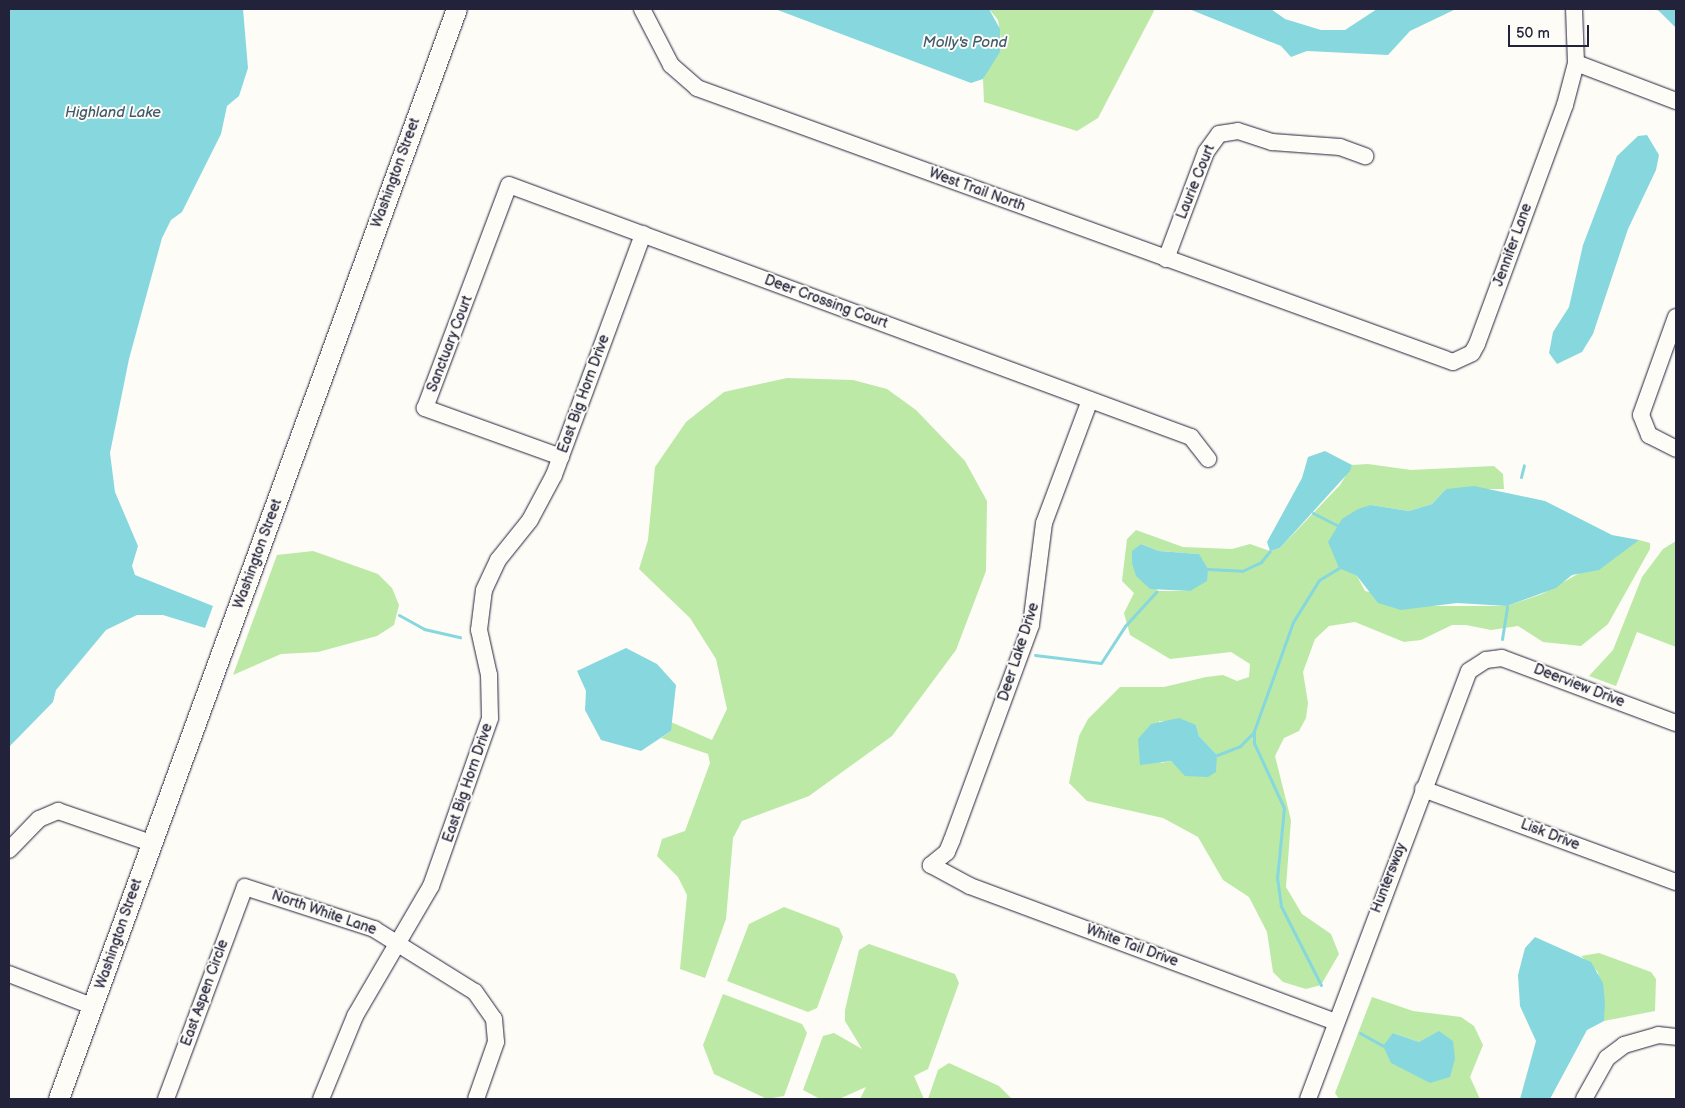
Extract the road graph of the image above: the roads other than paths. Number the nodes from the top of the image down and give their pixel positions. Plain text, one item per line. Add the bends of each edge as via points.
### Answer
1 (458, 9) edge
2 (642, 9) edge
3 (1574, 9) edge
4 (1576, 63) junction
5 (1676, 101) edge
6 (1365, 156) dead end
7 (643, 234) junction
8 (482, 258) joint
9 (1166, 259) junction
10 (1676, 317) edge
11 (1349, 326) joint
12 (1090, 400) junction
13 (1676, 449) edge
14 (561, 457) junction
15 (1208, 459) dead end
16 (1480, 663) joint
17 (1676, 723) edge
18 (1423, 789) junction
19 (151, 843) junction
20 (9, 850) edge
21 (931, 865) joint
22 (1676, 882) edge
23 (245, 887) joint
24 (399, 945) junction
25 (9, 974) edge
26 (94, 1007) junction
27 (1336, 1022) junction
28 (1676, 1037) edge
29 (59, 1099) edge
30 (166, 1099) edge
31 (321, 1099) edge
32 (476, 1099) edge
33 (1308, 1099) edge
34 (1584, 1099) edge

1 - 19 main road, Washington Street
2 - 9 street, West Trail North via 671,65 697,88
3 - 4 street, Jennifer Lane
4 - 5 street
4 - 11 street, Jennifer Lane via 1565,105 1472,353 1453,362
6 - 9 street, Laurie Court via 1340,148 1272,142 1238,131 1219,134 1206,152
7 - 8 street, Deer Crossing Court via 509,184
7 - 12 street, Deer Crossing Court
7 - 14 street, East Big Horn Drive
8 - 14 street, Sanctuary Court via 425,408
9 - 11 street, West Trail North
10 - 13 street via 1642,408 1644,427 1654,438
12 - 15 street, Deer Crossing Court via 1191,437
12 - 21 street, Deer Lake Drive via 1044,523 1031,625 947,852
14 - 24 street, East Big Horn Drive via 544,498 502,554 484,590 479,630 491,695 487,736 431,886
16 - 17 street, Deerview Drive via 1492,658 1514,662
16 - 18 street, Huntersway via 1465,679
18 - 22 street, Lisk Drive
18 - 27 street, Huntersway
19 - 20 street via 58,811 39,819
19 - 26 main road, Washington Street
21 - 27 street, White Tail Drive via 970,886
23 - 24 street, North White Lane via 374,929
23 - 30 street, East Aspen Circle
24 - 31 street, East Big Horn Drive via 355,1016
24 - 32 street, North White Lane via 475,992 488,1007 496,1042
25 - 26 street
26 - 29 main road, Washington Street
27 - 33 street, Huntersway
28 - 34 street via 1658,1035 1637,1040 1607,1058

